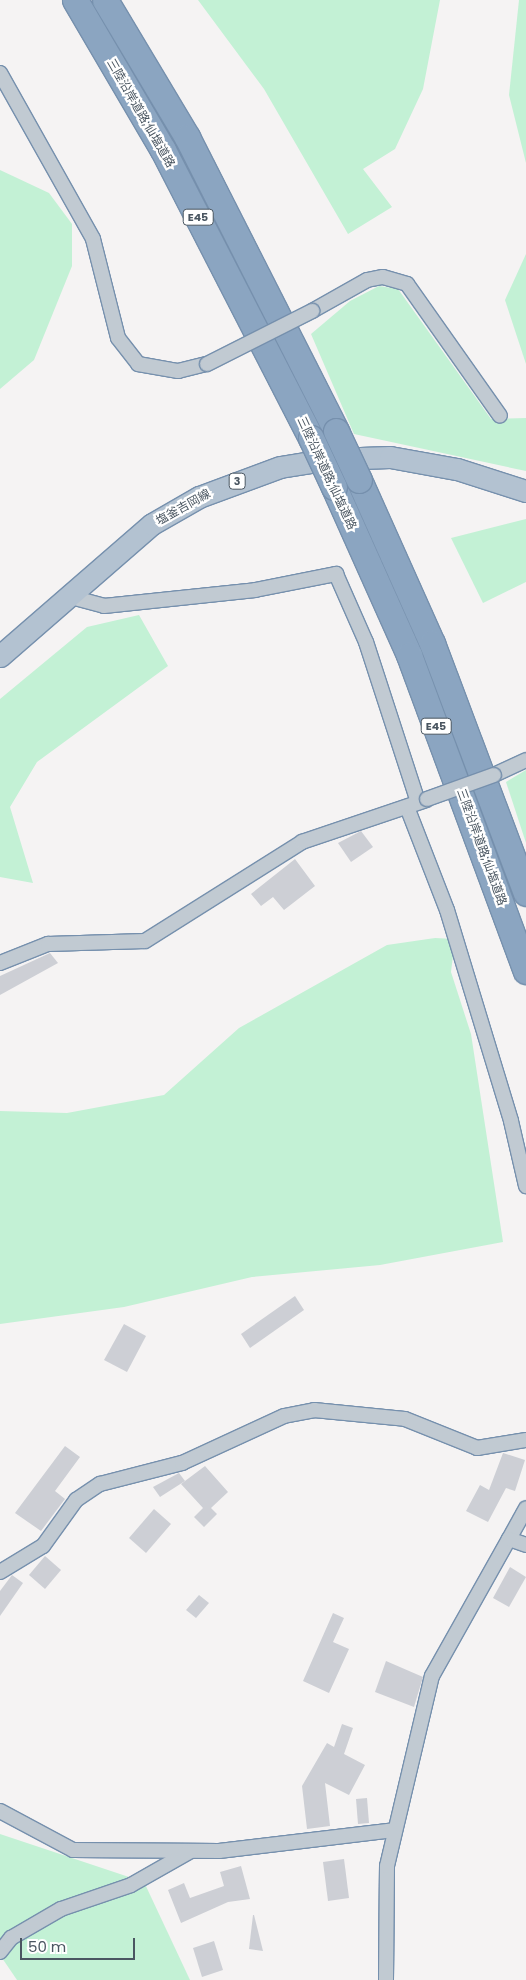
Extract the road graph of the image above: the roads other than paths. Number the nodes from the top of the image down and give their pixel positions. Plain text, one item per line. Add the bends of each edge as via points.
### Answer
1 (75, 0) edge
2 (105, 0) edge
3 (0, 73) edge
4 (500, 416) dead end
5 (526, 491) edge
6 (71, 597) junction
7 (0, 656) edge
8 (526, 760) edge
9 (417, 803) junction
10 (526, 893) edge
11 (0, 963) edge
12 (526, 971) edge
13 (526, 1186) edge
14 (526, 1440) edge
15 (526, 1508) edge
16 (510, 1539) junction
17 (526, 1545) edge
18 (0, 1572) edge
19 (0, 1811) edge
20 (394, 1830) junction
21 (192, 1851) junction
22 (0, 1952) edge
23 (386, 1980) edge

1 - 12 highway, 三陸沿岸道路;仙塩道路 / E45, bridge via 163,150 312,438 408,655
2 - 10 highway, 三陸沿岸道路;仙塩道路 / E45, bridge via 187,137 360,480 432,642
3 - 4 street, bridge via 94,239 118,338 138,364 178,371 207,364 367,280 383,276 407,284
5 - 6 main road, 塩釜吉岡線 / 3 via 457,469 390,457 330,459 280,467 199,497 152,524
6 - 7 main road, 塩釜吉岡線 / 3
6 - 9 street via 104,606 255,590 336,574 366,642
8 - 9 street, bridge
9 - 11 street via 351,822 302,842 145,941 48,944
9 - 13 street via 511,1121
14 - 18 street via 477,1448 405,1419 314,1410 284,1416 182,1462 100,1484 76,1500 43,1546
15 - 16 street
16 - 17 street
16 - 20 street via 432,1676
19 - 21 street via 73,1850
20 - 21 street
20 - 23 street via 385,1902
21 - 22 street via 131,1885 61,1909 11,1938

